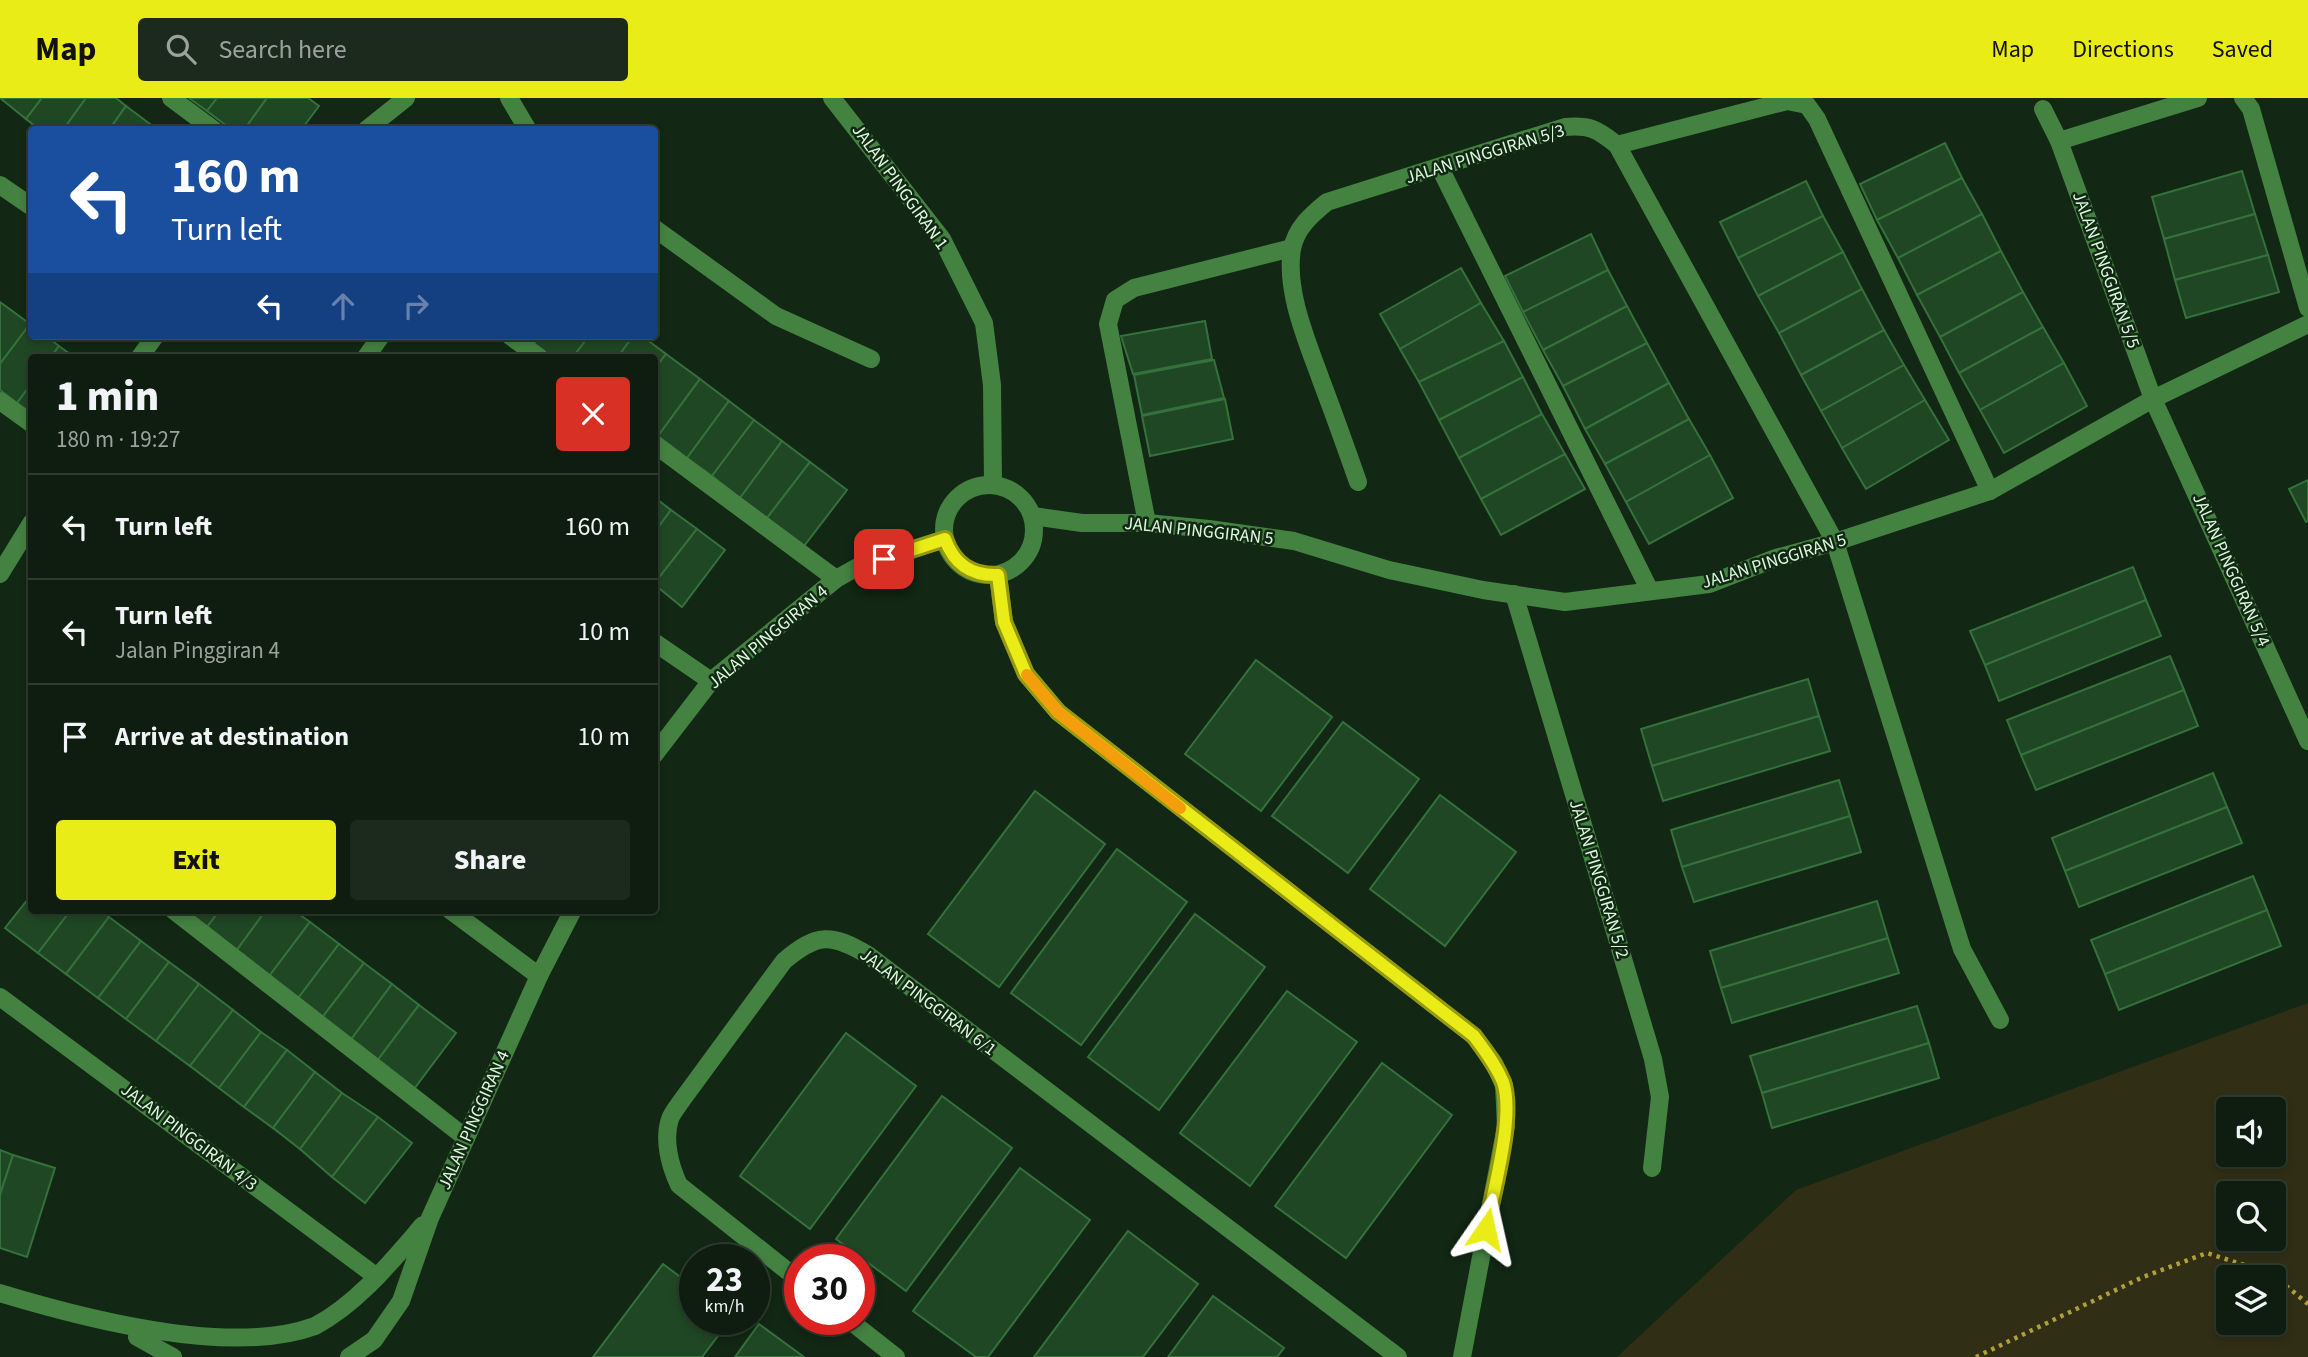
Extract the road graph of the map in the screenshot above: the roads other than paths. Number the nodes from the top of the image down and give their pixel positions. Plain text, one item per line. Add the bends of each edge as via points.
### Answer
1 (171, 98) edge
2 (406, 98) edge
3 (509, 98) edge
4 (832, 98) edge
5 (2198, 98) edge
6 (2243, 98) edge
7 (2043, 110) dead end
8 (209, 126) edge
9 (371, 126) edge
10 (526, 126) edge
11 (2059, 141) junction
12 (1617, 145) junction
13 (1440, 168) junction
14 (0, 185) edge
15 (28, 204) edge
16 (658, 232) edge
17 (1292, 248) junction
18 (2308, 308) edge
19 (2308, 324) edge
20 (515, 340) edge
21 (534, 354) edge
22 (871, 359) dead end
23 (2154, 399) junction
24 (0, 401) edge
25 (28, 421) edge
26 (658, 447) edge
27 (1359, 482) dead end
28 (993, 485) junction
29 (1990, 491) junction
30 (1033, 516) junction
31 (1147, 523) junction
32 (28, 528) edge
33 (945, 539) junction
34 (1835, 542) junction
35 (0, 573) edge
36 (998, 575) junction
37 (836, 579) junction
38 (1650, 591) junction
39 (1514, 594) junction
40 (658, 645) edge
41 (711, 681) junction
42 (2308, 741) edge
43 (658, 750) edge
44 (178, 914) edge
45 (455, 914) edge
46 (571, 914) edge
47 (538, 976) junction
48 (0, 997) edge
49 (2000, 1020) dead end
50 (466, 1138) junction
51 (1652, 1168) dead end
52 (430, 1218) junction
53 (784, 1268) edge
54 (377, 1277) junction
55 (0, 1293) edge
56 (125, 1330) junction
57 (868, 1335) edge
58 (173, 1357) edge
59 (349, 1357) edge
60 (896, 1357) edge
61 (1398, 1357) edge
62 (1462, 1357) edge

1 - 8 street
2 - 9 street
3 - 10 street
4 - 28 street, JALAN PINGGIRAN 1 via 942,239 984,323 992,385
5 - 11 street
6 - 18 street via 2250,108
7 - 11 street, JALAN PINGGIRAN 5/5
11 - 23 street, JALAN PINGGIRAN 5/5
12 - 13 street, JALAN PINGGIRAN 5/3 via 1586,125 1565,127
12 - 29 street via 1787,101 1807,105
12 - 34 street, JALAN PINGGIRAN 5/3
13 - 17 street, JALAN PINGGIRAN 5/3 via 1327,202 1298,231
13 - 38 street
14 - 15 street
16 - 22 street via 776,316
17 - 27 street via 1299,318
17 - 31 street via 1134,288 1115,300 1108,324
19 - 23 street, JALAN PINGGIRAN 5
20 - 21 street
23 - 29 street, JALAN PINGGIRAN 5
23 - 42 street, JALAN PINGGIRAN 5/4
24 - 25 street
26 - 37 street
28 - 30 street via 1018,495
28 - 33 street via 966,491 955,500 947,512
29 - 34 street, JALAN PINGGIRAN 5
30 - 31 street, JALAN PINGGIRAN 5 via 1082,523
30 - 36 street via 1034,542 1028,554 1020,564
31 - 39 street, JALAN PINGGIRAN 5 via 1294,541 1389,570
32 - 35 street
33 - 36 street via 959,564 984,575
33 - 37 street, JALAN PINGGIRAN 4 via 861,565
34 - 38 street, JALAN PINGGIRAN 5 via 1709,584
34 - 49 street via 1962,949
36 - 62 street via 1004,622 1026,674 1058,712 1474,1036 1494,1063 1504,1085 1506,1126
37 - 41 street, JALAN PINGGIRAN 4
38 - 39 street, JALAN PINGGIRAN 5 via 1565,602
39 - 51 street, JALAN PINGGIRAN 5/2 via 1653,1059 1660,1097
40 - 41 street
41 - 43 street, JALAN PINGGIRAN 4
44 - 50 street
45 - 47 street
46 - 47 street, JALAN PINGGIRAN 4
47 - 50 street, JALAN PINGGIRAN 4
48 - 54 street, JALAN PINGGIRAN 4/3
50 - 52 street, JALAN PINGGIRAN 4
52 - 54 street, JALAN PINGGIRAN 4
52 - 59 street, JALAN PINGGIRAN 4 via 401,1301 374,1340
53 - 61 street, JALAN PINGGIRAN 6/1 via 679,1185 670,1166 670,1120 784,961 802,946 822,939 845,942
54 - 56 street, JALAN PINGGIRAN 4 via 315,1326 275,1341 210,1343
55 - 56 street, JALAN PINGGIRAN 4
56 - 58 street, JALAN PINGGIRAN 4
57 - 60 street

